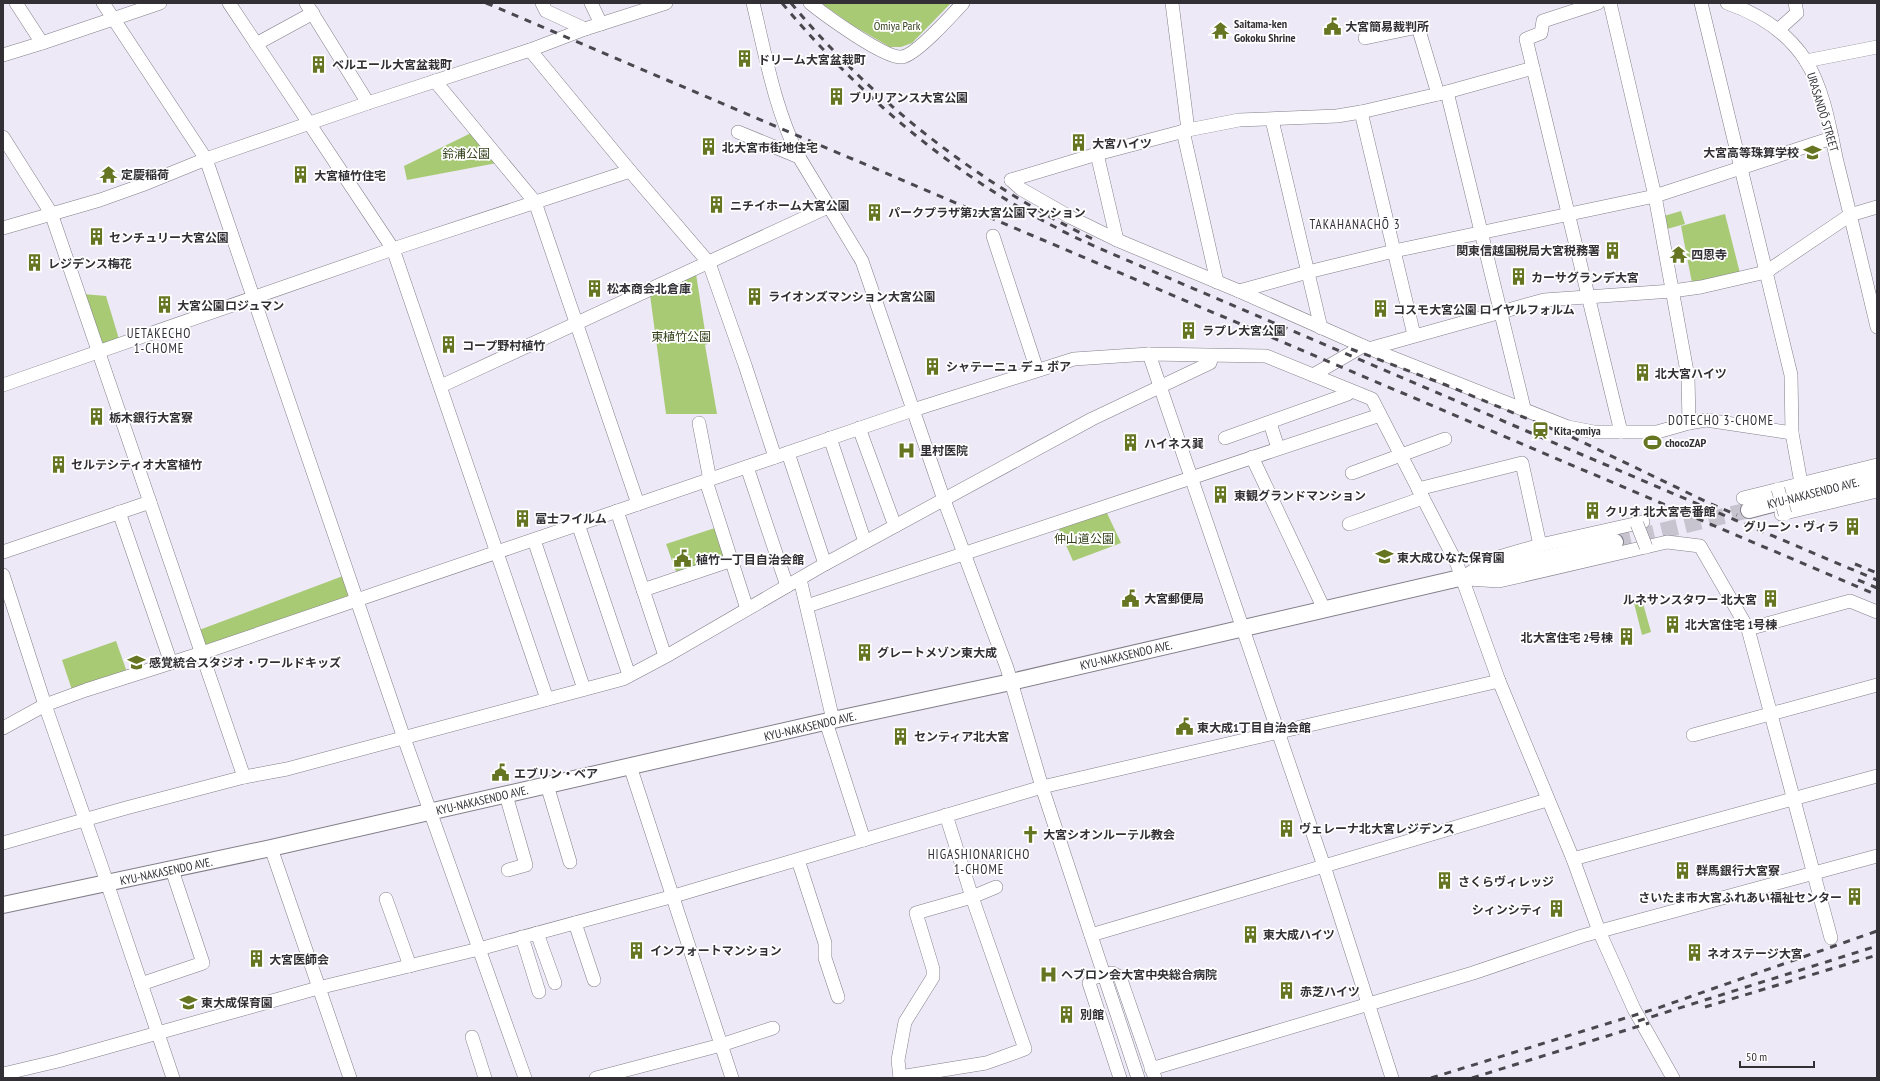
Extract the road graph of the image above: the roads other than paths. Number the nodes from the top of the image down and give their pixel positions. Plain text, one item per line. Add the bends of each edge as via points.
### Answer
1 (16, 3) edge
2 (104, 3) edge
3 (160, 3) edge
4 (229, 3) edge
5 (542, 3) edge
6 (591, 3) edge
7 (666, 3) edge
8 (753, 3) edge
9 (810, 3) edge
10 (963, 3) edge
11 (1172, 3) edge
12 (1598, 3) edge
13 (1610, 3) edge
14 (1702, 3) edge
15 (1727, 3) edge
16 (1795, 3) edge
17 (310, 8) edge
18 (114, 19) junction
19 (601, 24) junction
20 (585, 29) junction
21 (1778, 30) junction
22 (1365, 38) dead end
23 (42, 44) junction
24 (256, 44) junction
25 (1877, 47) edge
26 (530, 50) junction
27 (3, 55) edge
28 (1806, 61) junction
29 (1533, 68) junction
30 (435, 82) junction
31 (1442, 93) junction
32 (368, 103) junction
33 (1361, 112) junction
34 (1272, 120) junction
35 (309, 124) junction
36 (1185, 131) junction
37 (738, 132) dead end
38 (3, 137) edge
39 (1832, 138) junction
40 (1097, 154) junction
41 (799, 157) junction
42 (206, 159) junction
43 (1741, 168) junction
44 (630, 171) junction
45 (1655, 196) junction
46 (535, 202) junction
47 (830, 206) junction
48 (1877, 206) edge
49 (51, 213) junction
50 (1569, 215) junction
51 (1850, 215) junction
52 (3, 228) edge
53 (1481, 233) junction
54 (993, 236) dead end
55 (1117, 240) junction
56 (393, 249) junction
57 (1394, 252) junction
58 (709, 263) junction
59 (1308, 272) junction
60 (1766, 272) junction
61 (1217, 282) junction
62 (1239, 291) junction
63 (1672, 291) junction
64 (1589, 296) junction
65 (254, 299) junction
66 (1500, 312) junction
67 (577, 323) junction
68 (1877, 327) edge
69 (1321, 328) junction
70 (1414, 335) junction
71 (1368, 347) junction
72 (99, 352) junction
73 (1149, 354) junction
74 (1212, 356) junction
75 (1037, 370) junction
76 (1313, 375) junction
77 (3, 385) edge
78 (441, 386) junction
79 (1160, 388) junction
80 (1349, 390) junction
81 (1524, 408) junction
82 (913, 410) junction
83 (1380, 415) junction
84 (699, 423) dead end
85 (1270, 423) junction
86 (1689, 423) junction
87 (859, 428) junction
88 (1621, 432) junction
89 (1792, 433) junction
90 (830, 438) junction
91 (1225, 438) dead end
92 (1445, 439) dead end
93 (1278, 448) junction
94 (788, 453) junction
95 (1400, 455) junction
96 (774, 457) junction
97 (1252, 457) junction
98 (1877, 465) edge
99 (747, 467) junction
100 (1352, 473) dead end
101 (1191, 477) junction
102 (1877, 477) edge
103 (708, 480) junction
104 (1801, 483) junction
105 (1778, 489) junction
106 (1877, 490) edge
107 (1421, 493) junction
108 (944, 500) junction
109 (150, 502) junction
110 (638, 504) junction
111 (1746, 504) joint
112 (617, 511) junction
113 (119, 512) junction
114 (578, 524) junction
115 (1349, 524) dead end
116 (895, 526) junction
117 (534, 540) junction
118 (865, 542) junction
119 (1615, 542) tunnel mouth
120 (1540, 545) junction
121 (1646, 547) junction
122 (3, 552) edge
123 (497, 552) junction
124 (964, 554) junction
125 (732, 560) junction
126 (825, 564) junction
127 (3, 575) edge
128 (800, 579) junction
129 (1462, 579) junction
130 (787, 586) junction
131 (643, 590) junction
132 (356, 600) junction
133 (807, 606) junction
134 (747, 609) junction
135 (1324, 609) junction
136 (1877, 612) edge
137 (1242, 628) junction
138 (1748, 629) junction
139 (202, 653) junction
140 (665, 656) junction
141 (171, 663) junction
142 (629, 675) junction
143 (1499, 681) junction
144 (1011, 682) junction
145 (1877, 685) edge
146 (584, 689) junction
147 (547, 699) junction
148 (45, 705) junction
149 (1770, 713) junction
150 (829, 721) junction
151 (3, 728) edge
152 (1278, 733) junction
153 (1693, 735) dead end
154 (404, 738) junction
155 (630, 766) junction
156 (1875, 775) edge
157 (244, 777) junction
158 (547, 785) junction
159 (1042, 787) junction
160 (506, 795) junction
161 (1794, 799) junction
162 (1547, 800) junction
163 (431, 812) junction
164 (946, 815) junction
165 (84, 819) junction
166 (864, 840) junction
167 (3, 844) edge
168 (271, 848) junction
169 (1877, 856) edge
170 (1572, 859) junction
171 (798, 860) junction
172 (570, 862) dead end
173 (1324, 866) junction
174 (172, 870) junction
175 (508, 870) dead end
176 (1814, 872) junction
177 (107, 883) junction
178 (996, 887) dead end
179 (674, 896) junction
180 (972, 896) junction
181 (386, 899) dead end
182 (3, 905) edge
183 (575, 923) junction
184 (1599, 931) junction
185 (537, 933) junction
186 (1091, 935) junction
187 (522, 937) junction
188 (1831, 938) dead end
189 (479, 949) junction
190 (410, 966) junction
191 (1103, 975) junction
192 (594, 980) dead end
193 (555, 983) dead end
194 (141, 984) junction
195 (318, 988) junction
196 (539, 992) dead end
197 (838, 997) dead end
198 (1370, 1004) junction
199 (773, 1028) dead end
200 (157, 1032) junction
201 (472, 1037) dead end
202 (721, 1045) junction
203 (1153, 1073) edge
204 (3, 1074) edge
205 (900, 1077) edge
206 (173, 1078) edge
207 (350, 1078) edge
208 (485, 1078) edge
209 (525, 1078) edge
210 (596, 1078) edge
211 (732, 1078) edge
212 (1119, 1078) edge
213 (1138, 1078) edge
214 (1392, 1078) edge
215 (1673, 1078) edge

1 - 23 street
2 - 18 street
3 - 18 street
4 - 24 street
5 - 20 street via 546,11
6 - 19 street
7 - 19 street
8 - 41 street via 777,105
9 - 10 street via 870,44 891,55 901,57 909,55 919,47
11 - 36 street
12 - 29 street via 1542,21 1541,33 1526,39
13 - 45 street
14 - 43 street
15 - 21 street, URASANDŌ STREET via 1757,16
16 - 21 street via 1797,13
17 - 24 street
17 - 32 street
18 - 23 street
18 - 42 street
19 - 20 street
20 - 26 street
21 - 28 street, URASANDŌ STREET via 1788,38
22 - 31 street via 1418,27
23 - 27 street
24 - 35 street
25 - 28 street
26 - 30 street
26 - 44 street
28 - 39 street, URASANDŌ STREET via 1816,80
29 - 31 street
29 - 50 street
30 - 32 street
30 - 46 street
31 - 33 street
31 - 53 street
32 - 35 street
33 - 34 street
33 - 57 street
34 - 36 street via 1239,120
34 - 59 street
35 - 42 street
35 - 56 street
36 - 40 street
36 - 61 street
37 - 41 street
38 - 49 street
39 - 43 street
39 - 51 street, URASANDŌ STREET
40 - 55 street
40 - 55 street via 1011,180 1058,210
41 - 47 street
42 - 49 street via 114,195
42 - 65 street
43 - 45 street
43 - 60 street
44 - 46 street
44 - 58 street
45 - 50 street
45 - 63 street
46 - 56 street
46 - 67 street
47 - 58 street
47 - 82 street via 862,261
48 - 51 street
49 - 52 street
49 - 72 street
50 - 53 street
50 - 64 street
51 - 60 street
51 - 68 street, URASANDŌ STREET
53 - 57 street
53 - 66 street
54 - 75 street
55 - 61 street
56 - 65 street
56 - 78 street
57 - 59 street
57 - 70 street
58 - 67 street
58 - 96 street
59 - 62 street
59 - 69 street
60 - 63 street
60 - 89 street via 1791,375
61 - 62 street
62 - 69 street
63 - 64 street
63 - 86 street via 1688,377
64 - 66 street via 1544,300
64 - 88 street
65 - 72 street
65 - 132 street
66 - 70 street
66 - 81 street
67 - 78 street
67 - 110 street
69 - 71 street
70 - 71 street
71 - 76 street
71 - 81 street
72 - 77 street
72 - 109 street
73 - 74 street
73 - 75 street via 1074,359
73 - 79 street
74 - 76 street via 1266,356
74 - 79 street via 1210,363
75 - 82 street
76 - 80 street
78 - 123 street
79 - 101 street
79 - 108 street via 1092,419
80 - 83 street via 1372,399
80 - 85 street via 1348,394
81 - 88 street via 1582,431
82 - 87 street
82 - 108 street
83 - 93 street
83 - 95 street
84 - 103 street
85 - 91 street
85 - 93 street
86 - 88 street via 1657,432
86 - 89 street via 1706,420
87 - 90 street
87 - 116 street
89 - 104 street
90 - 94 street
90 - 118 street
92 - 95 street
93 - 97 street
94 - 96 street
94 - 126 street
95 - 100 street
95 - 107 street
96 - 99 street
97 - 101 street
97 - 135 street
98 - 104 street
99 - 103 street
99 - 130 street
101 - 124 street
101 - 137 street
102 - 111 main road, KYU-NAKASENDO AVE.
103 - 110 street
103 - 125 street
104 - 105 street
105 - 106 street, bridge via 1783,514
105 - 111 street
107 - 115 street
107 - 120 street via 1522,463
107 - 129 street
108 - 116 street
108 - 124 street
109 - 113 street
109 - 139 street
110 - 112 street
112 - 114 street
112 - 131 street
113 - 122 street
113 - 141 street
114 - 117 street
114 - 142 street
116 - 118 street
117 - 123 street
117 - 146 street
118 - 126 street
119 - 129 main road, KYU-NAKASENDO AVE.
120 - 121 street, bridge via 1640,523
120 - 129 street via 1492,559
121 - 129 street via 1499,581
121 - 138 street via 1676,540 1700,546
123 - 132 street
123 - 147 street
124 - 133 street
124 - 144 street
125 - 131 street
125 - 134 street
126 - 128 street
127 - 148 street
128 - 130 street
128 - 133 street
129 - 135 main road, KYU-NAKASENDO AVE.
129 - 143 street
130 - 134 street
131 - 140 street
132 - 139 street
132 - 154 street
133 - 150 street
134 - 140 street
135 - 137 main road, KYU-NAKASENDO AVE.
136 - 138 street via 1850,601
137 - 144 main road, KYU-NAKASENDO AVE.
137 - 152 street
138 - 149 street
139 - 141 street
139 - 157 street
140 - 142 street
141 - 148 street
142 - 146 street via 623,679
143 - 152 street
143 - 162 street
144 - 150 main road, KYU-NAKASENDO AVE.
144 - 159 street
145 - 149 street
146 - 147 street
147 - 154 street
148 - 151 street
148 - 165 street
149 - 153 street
149 - 161 street
150 - 155 main road, KYU-NAKASENDO AVE.
150 - 166 street
152 - 159 street
152 - 173 street
154 - 157 street via 287,769
154 - 163 street
155 - 158 main road, KYU-NAKASENDO AVE.
155 - 179 street
156 - 161 street
157 - 165 street
158 - 160 main road, KYU-NAKASENDO AVE.
158 - 172 street
159 - 164 street
159 - 186 street
160 - 163 main road, KYU-NAKASENDO AVE.
160 - 175 street via 526,865
161 - 170 street
161 - 176 street
162 - 170 street
162 - 173 street
163 - 168 main road, KYU-NAKASENDO AVE.
163 - 189 street
164 - 166 street
164 - 180 street
165 - 167 street
165 - 177 street
166 - 171 street
168 - 174 main road, KYU-NAKASENDO AVE.
168 - 195 street
169 - 176 street
170 - 184 street
171 - 179 street
171 - 197 street via 825,943 825,958
173 - 186 street
173 - 198 street
174 - 177 main road, KYU-NAKASENDO AVE.
174 - 194 street via 203,963
176 - 184 street
176 - 188 street
177 - 182 main road, KYU-NAKASENDO AVE.
177 - 194 street
178 - 180 street
179 - 183 street
179 - 202 street
180 - 205 street via 916,913 933,969 933,977 905,1022 898,1060
180 - 205 street via 1025,1049 986,1063
181 - 190 street
183 - 185 street
183 - 192 street
184 - 198 street
184 - 215 street via 1634,1009
185 - 187 street
185 - 193 street
186 - 191 street
187 - 189 street
187 - 196 street
189 - 190 street
189 - 209 street
190 - 195 street
191 - 203 street via 1112,973 1120,977
191 - 212 street via 1093,978 1089,983
191 - 213 street
194 - 200 street
195 - 200 street
195 - 207 street
198 - 203 street
198 - 214 street
199 - 202 street
200 - 204 street
200 - 206 street
201 - 208 street
202 - 210 street
202 - 211 street

